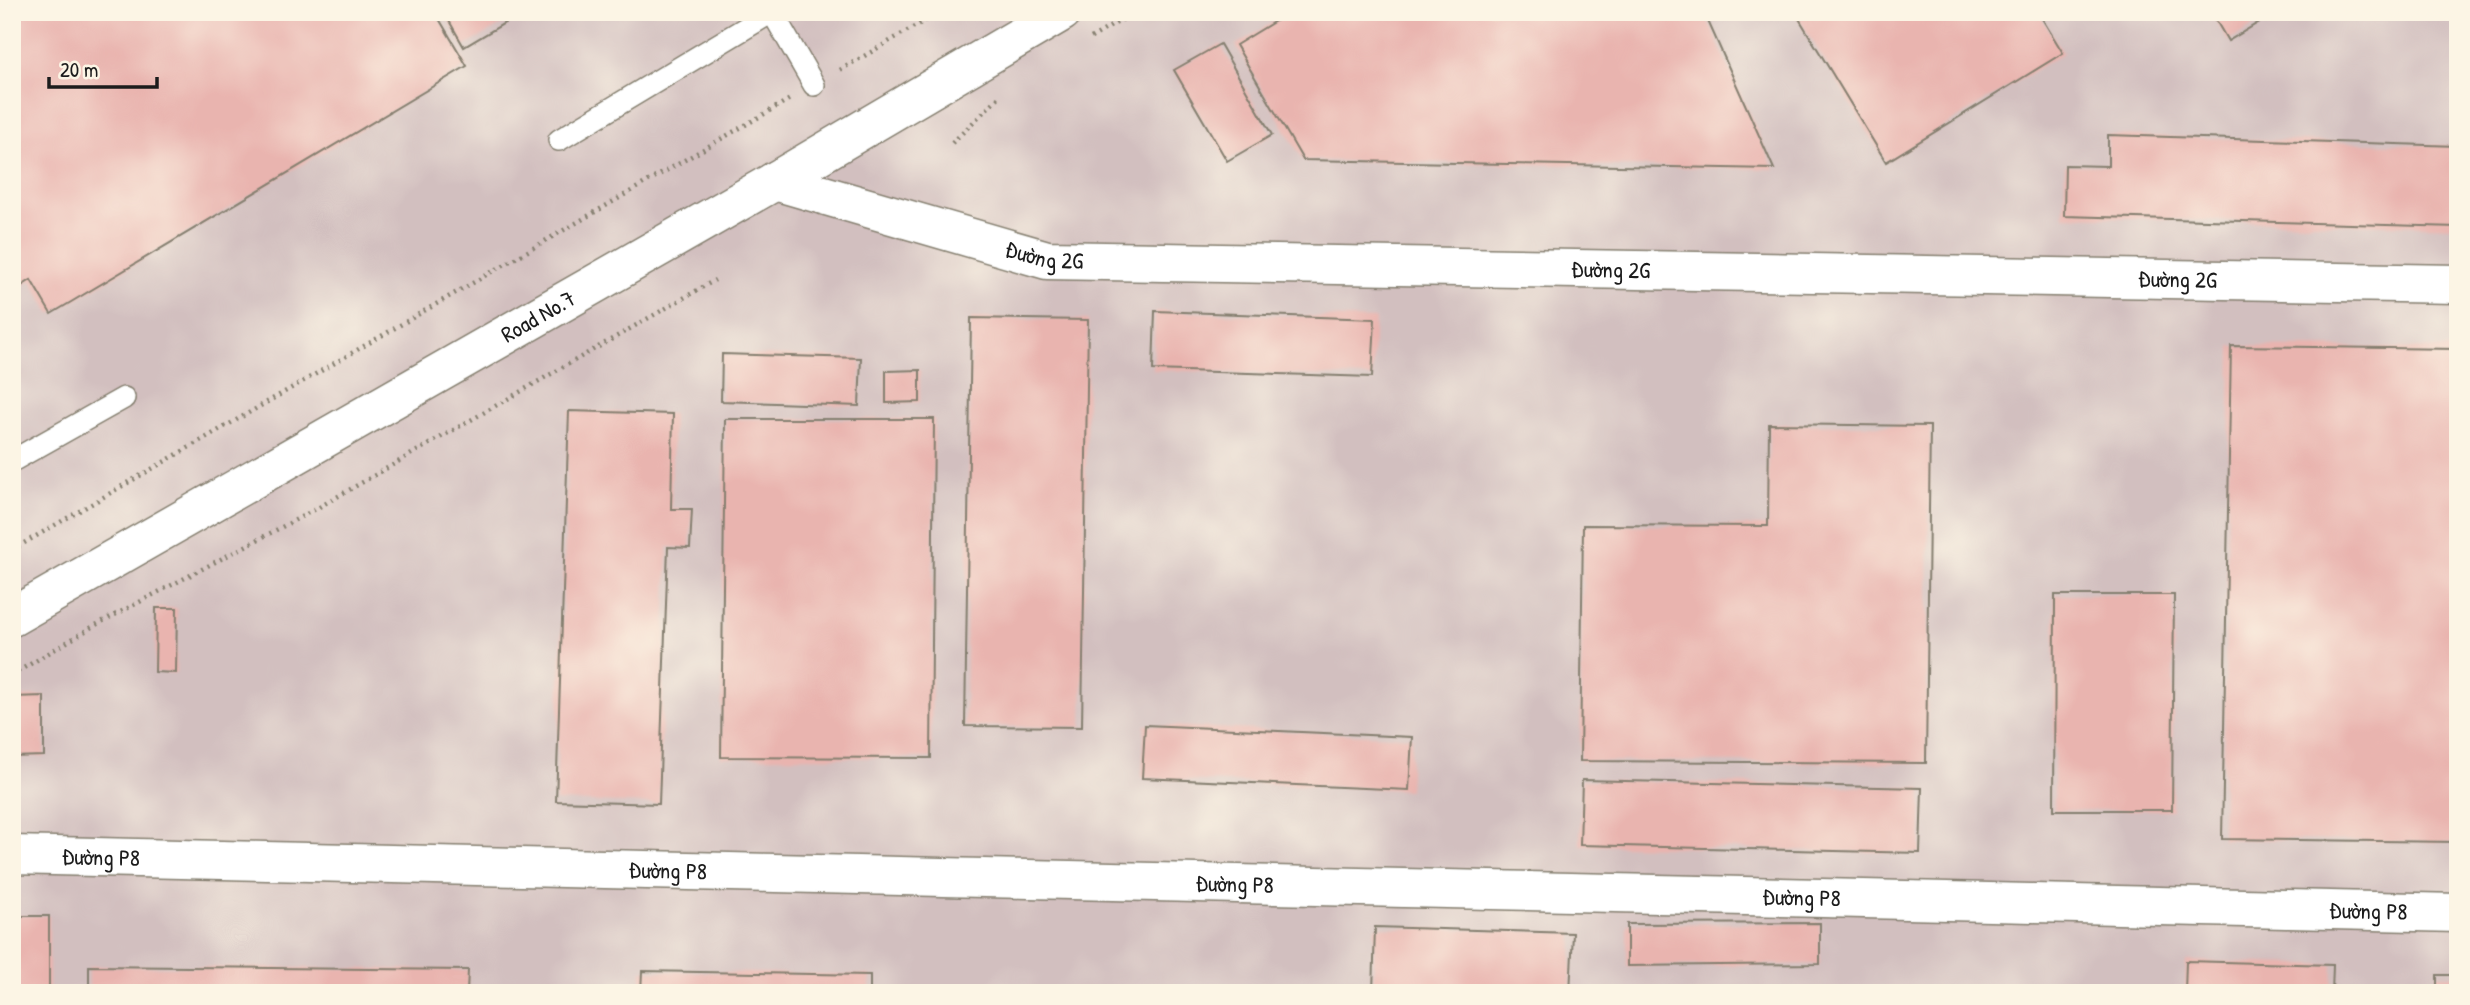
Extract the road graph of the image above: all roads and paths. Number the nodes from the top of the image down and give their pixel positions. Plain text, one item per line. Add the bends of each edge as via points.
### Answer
1 (772, 12) edge
2 (940, 12) edge
3 (1062, 12) edge
4 (814, 85) junction
5 (559, 140) dead end
6 (775, 181) junction
7 (715, 280) dead end
8 (2458, 284) edge
9 (124, 398) dead end
10 (12, 461) edge
11 (12, 550) edge
12 (12, 617) edge
13 (12, 675) edge
14 (12, 855) edge
15 (2458, 913) edge

1 - 4 lane
1 - 5 lane
2 - 4 path
3 - 6 street, Road No.7
4 - 11 path
6 - 8 street, Đường 2G via 1047,260
6 - 12 street, Road No.7
7 - 13 path via 314,510 92,627
9 - 10 lane
14 - 15 street, Đường P8

